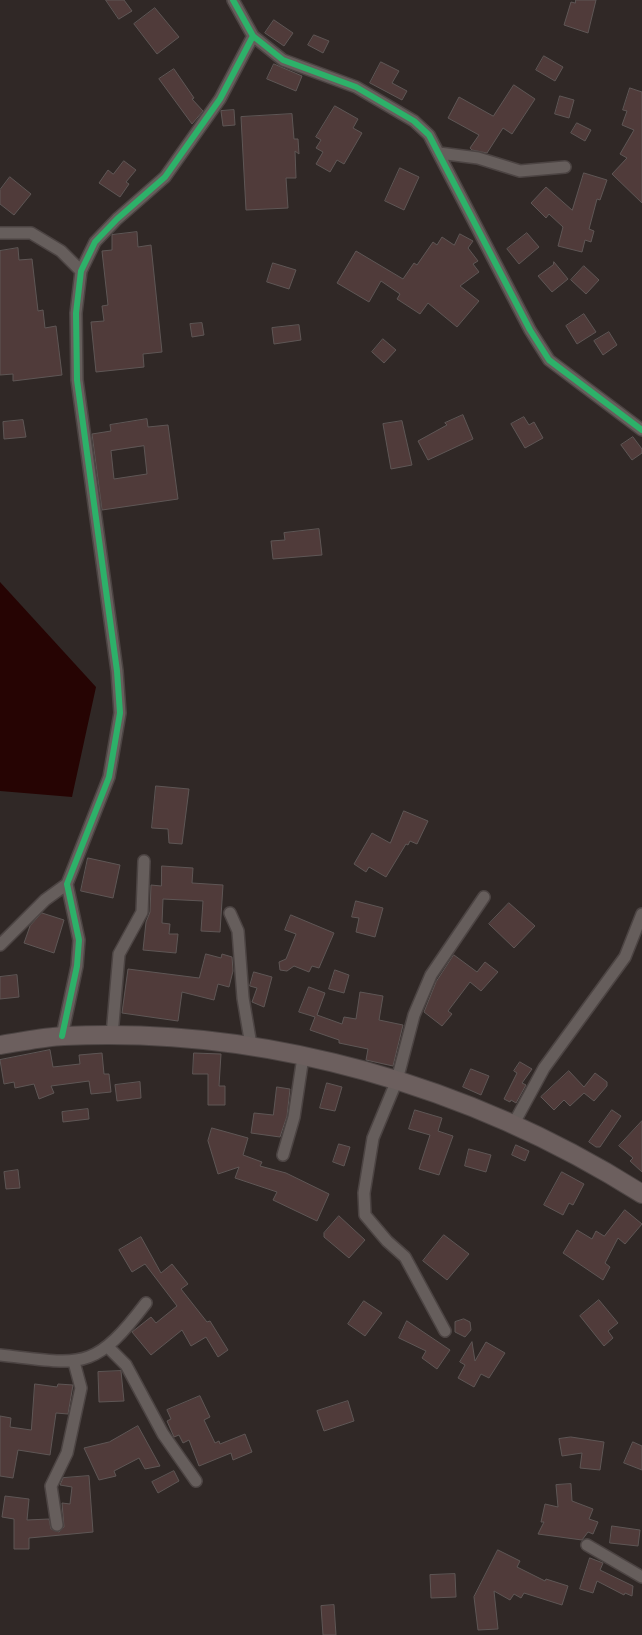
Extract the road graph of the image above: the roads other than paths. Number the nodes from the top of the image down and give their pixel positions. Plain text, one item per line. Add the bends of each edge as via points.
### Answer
1 (233, 0) edge
2 (253, 36) junction
3 (439, 153) junction
4 (565, 167) dead end
5 (0, 233) edge
6 (82, 271) junction
7 (642, 430) edge
8 (144, 861) dead end
9 (67, 884) junction
10 (484, 896) dead end
11 (230, 913) dead end
12 (642, 914) edge
13 (0, 945) edge
14 (112, 1035) junction
15 (62, 1036) junction
16 (251, 1045) junction
17 (0, 1046) edge
18 (304, 1057) junction
19 (397, 1080) junction
20 (513, 1125) junction
21 (283, 1155) dead end
22 (642, 1194) edge
23 (146, 1303) dead end
24 (445, 1331) dead end
25 (108, 1347) junction
26 (0, 1354) edge
27 (74, 1362) junction
28 (196, 1481) dead end
29 (57, 1525) dead end
30 (587, 1545) dead end
31 (642, 1577) edge

1 - 2 street
2 - 3 street via 284,60 356,87 414,121 429,135
2 - 6 street via 220,99 165,177 95,242
3 - 4 street via 478,158 520,171
3 - 7 street via 530,330 549,360
5 - 6 street via 31,233 61,251
6 - 9 street via 76,313 77,380 120,713 109,777
8 - 14 street via 142,912 119,954
9 - 13 street via 45,900
9 - 15 street via 79,940 77,966
10 - 19 street via 431,975 414,1015
11 - 16 street via 238,932
12 - 20 street via 625,957 544,1068
14 - 15 main road
14 - 16 main road via 198,1038
15 - 17 main road
16 - 18 main road
18 - 19 main road
18 - 21 street via 294,1116
19 - 20 main road
19 - 24 street via 373,1138 364,1193 366,1216 405,1257
20 - 22 main road via 598,1166
23 - 25 street
25 - 27 street
25 - 28 street via 126,1366 163,1434
26 - 27 street
27 - 29 street via 82,1388 67,1453 51,1486
30 - 31 street

